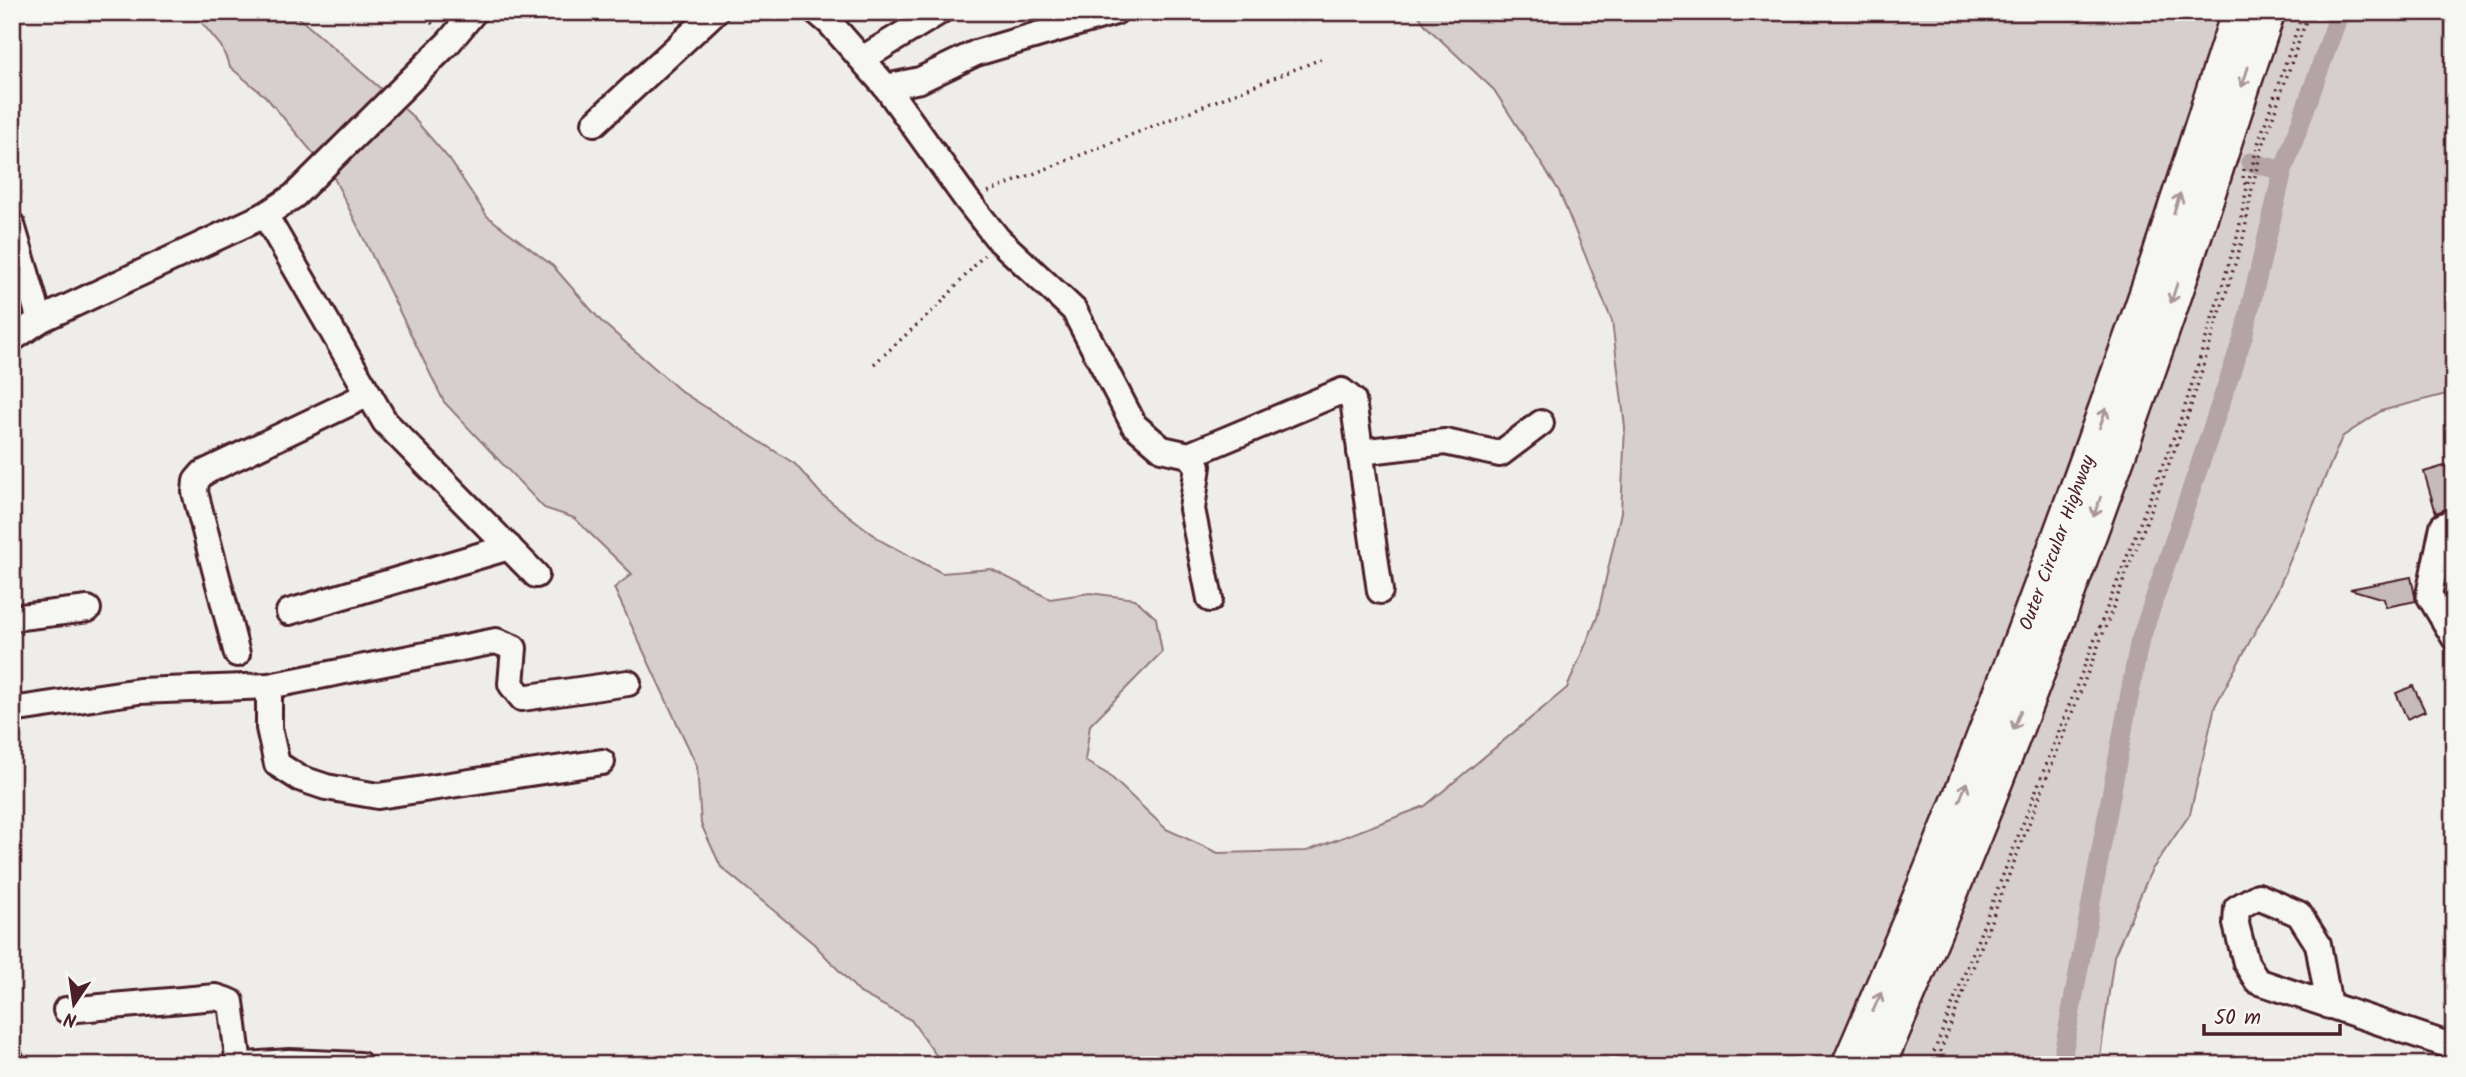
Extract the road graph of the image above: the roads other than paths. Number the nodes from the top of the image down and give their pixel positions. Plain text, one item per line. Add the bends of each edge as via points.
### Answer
1 (474, 12) edge
2 (715, 12) edge
3 (817, 12) edge
4 (939, 12) edge
5 (1115, 12) edge
6 (2240, 12) edge
7 (2267, 12) edge
8 (862, 59) junction
9 (886, 87) junction
10 (595, 123) dead end
11 (265, 215) junction
12 (12, 225) edge
13 (40, 320) junction
14 (12, 339) edge
15 (369, 394) junction
16 (1541, 423) dead end
17 (1360, 452) junction
18 (1189, 455) junction
19 (2454, 521) edge
20 (509, 547) junction
21 (536, 575) dead end
22 (1380, 591) dead end
23 (1210, 600) dead end
24 (88, 609) dead end
25 (289, 612) dead end
26 (12, 618) edge
27 (2454, 637) edge
28 (237, 654) dead end
29 (628, 683) dead end
30 (269, 686) junction
31 (12, 710) edge
32 (602, 762) dead end
33 (2329, 1006) junction
34 (66, 1010) dead end
35 (2454, 1047) edge
36 (239, 1065) edge
37 (248, 1065) edge
38 (360, 1065) edge
39 (1850, 1065) edge
40 (1877, 1065) edge

1 - 11 street via 294,196
2 - 10 street
3 - 8 street
4 - 8 street
5 - 9 street via 976,53 920,80
39 -> 6 highway, Outer Circular Highway via 2032,616 2140,315
7 -> 40 highway, Outer Circular Highway via 2164,322 2054,625 1933,937
8 - 9 street
9 - 18 street via 998,239 1074,310 1134,425 1162,449
11 - 13 street
11 - 15 street
12 - 13 street
13 - 14 street
15 - 20 street via 385,422
15 - 28 street via 203,473 196,481 195,492
16 - 17 street via 1500,454 1445,442
17 - 18 street via 1353,401 1342,391
17 - 22 street
18 - 23 street via 1198,466 1192,509
19 - 27 street via 2443,526 2428,595
20 - 21 street
20 - 25 street
24 - 26 street
29 - 30 street via 522,698 511,684 514,648 496,641
30 - 31 street via 139,691
30 - 32 street via 276,764 326,787 378,796
33 - 33 street via 2318,944 2299,914 2258,896 2237,908 2236,924 2246,963 2257,981
33 - 35 street
34 - 36 street via 216,997 231,1002
37 - 38 street

